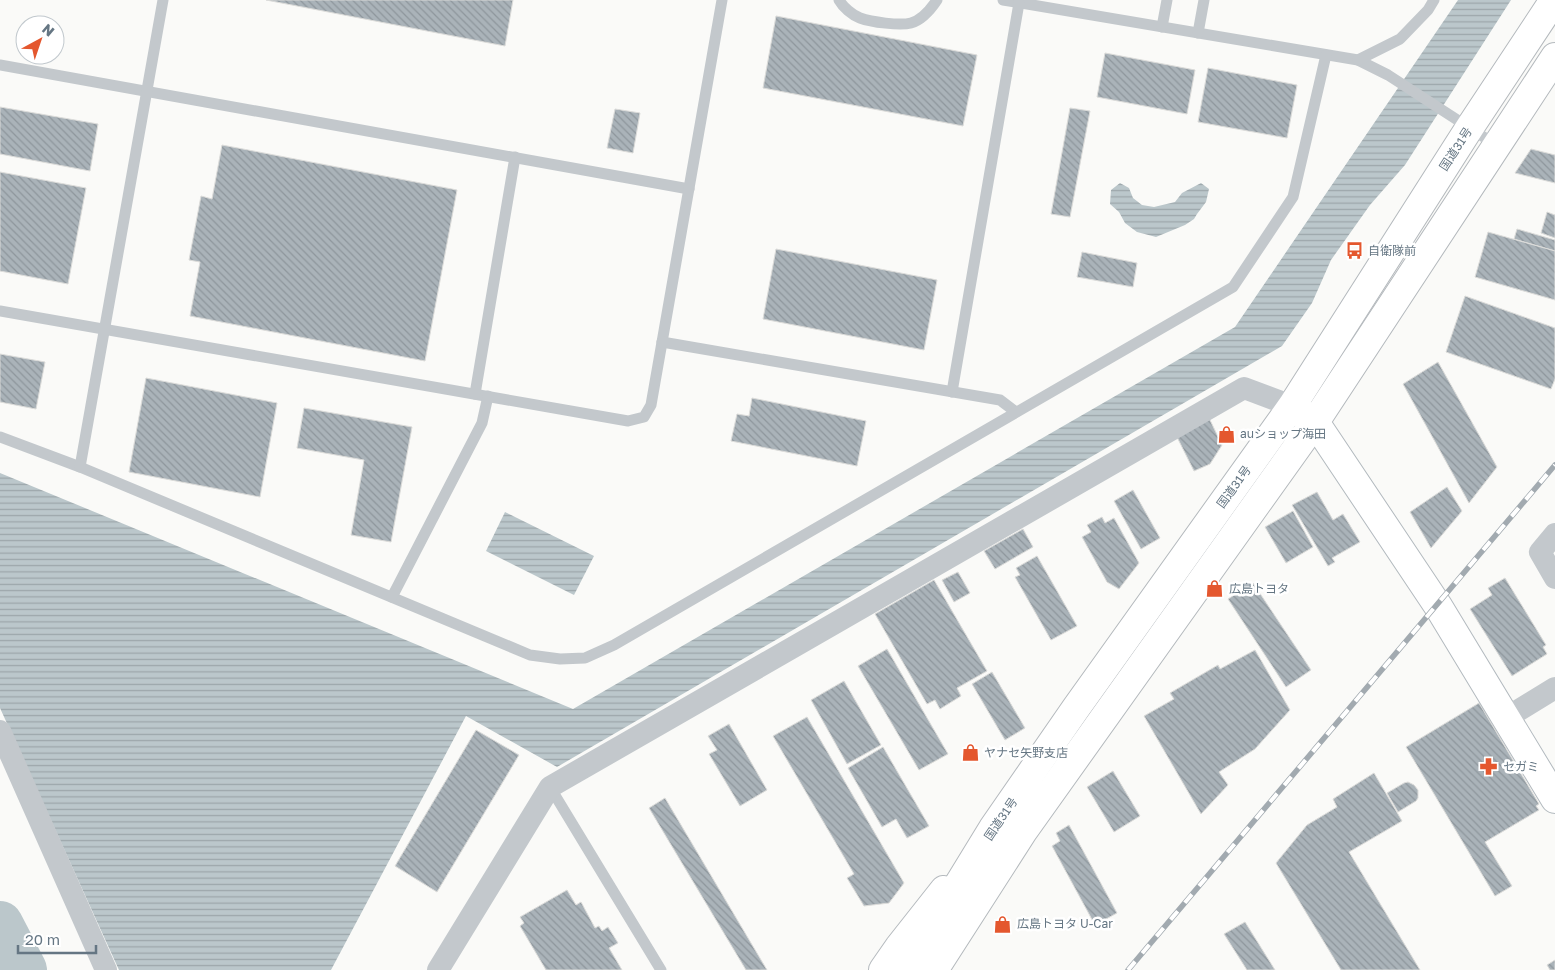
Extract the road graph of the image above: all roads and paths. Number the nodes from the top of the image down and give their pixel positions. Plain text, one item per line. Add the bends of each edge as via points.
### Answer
1 (163, 0) edge
2 (722, 0) edge
3 (839, 0) edge
4 (937, 0) edge
5 (1003, 0) edge
6 (1167, 0) edge
7 (1204, 0) edge
8 (1434, 0) edge
9 (1554, 0) edge
10 (1019, 3) junction
11 (1162, 27) junction
12 (1198, 33) junction
13 (1326, 55) junction
14 (1555, 57) edge
15 (1358, 60) junction
16 (0, 65) edge
17 (147, 91) junction
18 (1470, 127) junction
19 (1496, 145) junction
20 (515, 158) junction
21 (689, 189) junction
22 (0, 311) edge
23 (105, 329) junction
24 (662, 342) junction
25 (952, 392) junction
26 (475, 394) junction
27 (488, 396) junction
28 (1292, 406) junction
29 (1016, 412) junction
30 (1315, 422) junction
31 (0, 437) edge
32 (80, 466) junction
33 (1555, 534) edge
34 (1555, 578) edge
35 (392, 597) junction
36 (1555, 688) edge
37 (1506, 718) junction
38 (0, 731) edge
39 (550, 786) junction
40 (1555, 799) edge
41 (993, 828) junction
42 (106, 970) edge
43 (438, 970) edge
44 (662, 970) edge
45 (883, 970) edge
46 (906, 970) edge
47 (934, 970) edge

1 - 17 lane
2 - 21 lane
3 - 4 lane via 858,18 899,25 913,23 930,11
5 - 10 lane
6 - 11 lane
7 - 12 lane
8 - 15 lane via 1400,39
9 - 18 main road, 国道31号
10 - 11 lane
10 - 25 lane
11 - 12 lane
12 - 13 lane
13 - 15 lane
13 - 29 lane via 1293,197 1233,287
14 - 19 main road, 国道31号
15 - 18 lane
16 - 17 lane
17 - 20 lane
17 - 23 lane
18 - 19 lane
18 - 28 main road, 国道31号
19 - 30 main road, 国道31号
20 - 21 lane
20 - 26 lane
21 - 24 lane
22 - 23 lane
23 - 26 lane
23 - 32 lane
24 - 25 lane
24 - 27 lane via 651,405 644,417 628,421
25 - 29 lane via 1000,400
26 - 27 lane
27 - 35 lane via 482,423
28 - 30 main road
28 - 39 street via 1244,388
28 - 41 main road, 国道31号
29 - 35 lane via 614,645 585,658 530,655
30 - 37 main road via 1438,606
30 - 47 main road, 国道31号 via 1024,830
31 - 32 lane
32 - 35 lane
33 - 34 street via 1540,552
36 - 37 street
37 - 40 main road
38 - 42 street
39 - 43 street
39 - 44 lane
41 - 45 main road
41 - 46 main road, 国道31号

